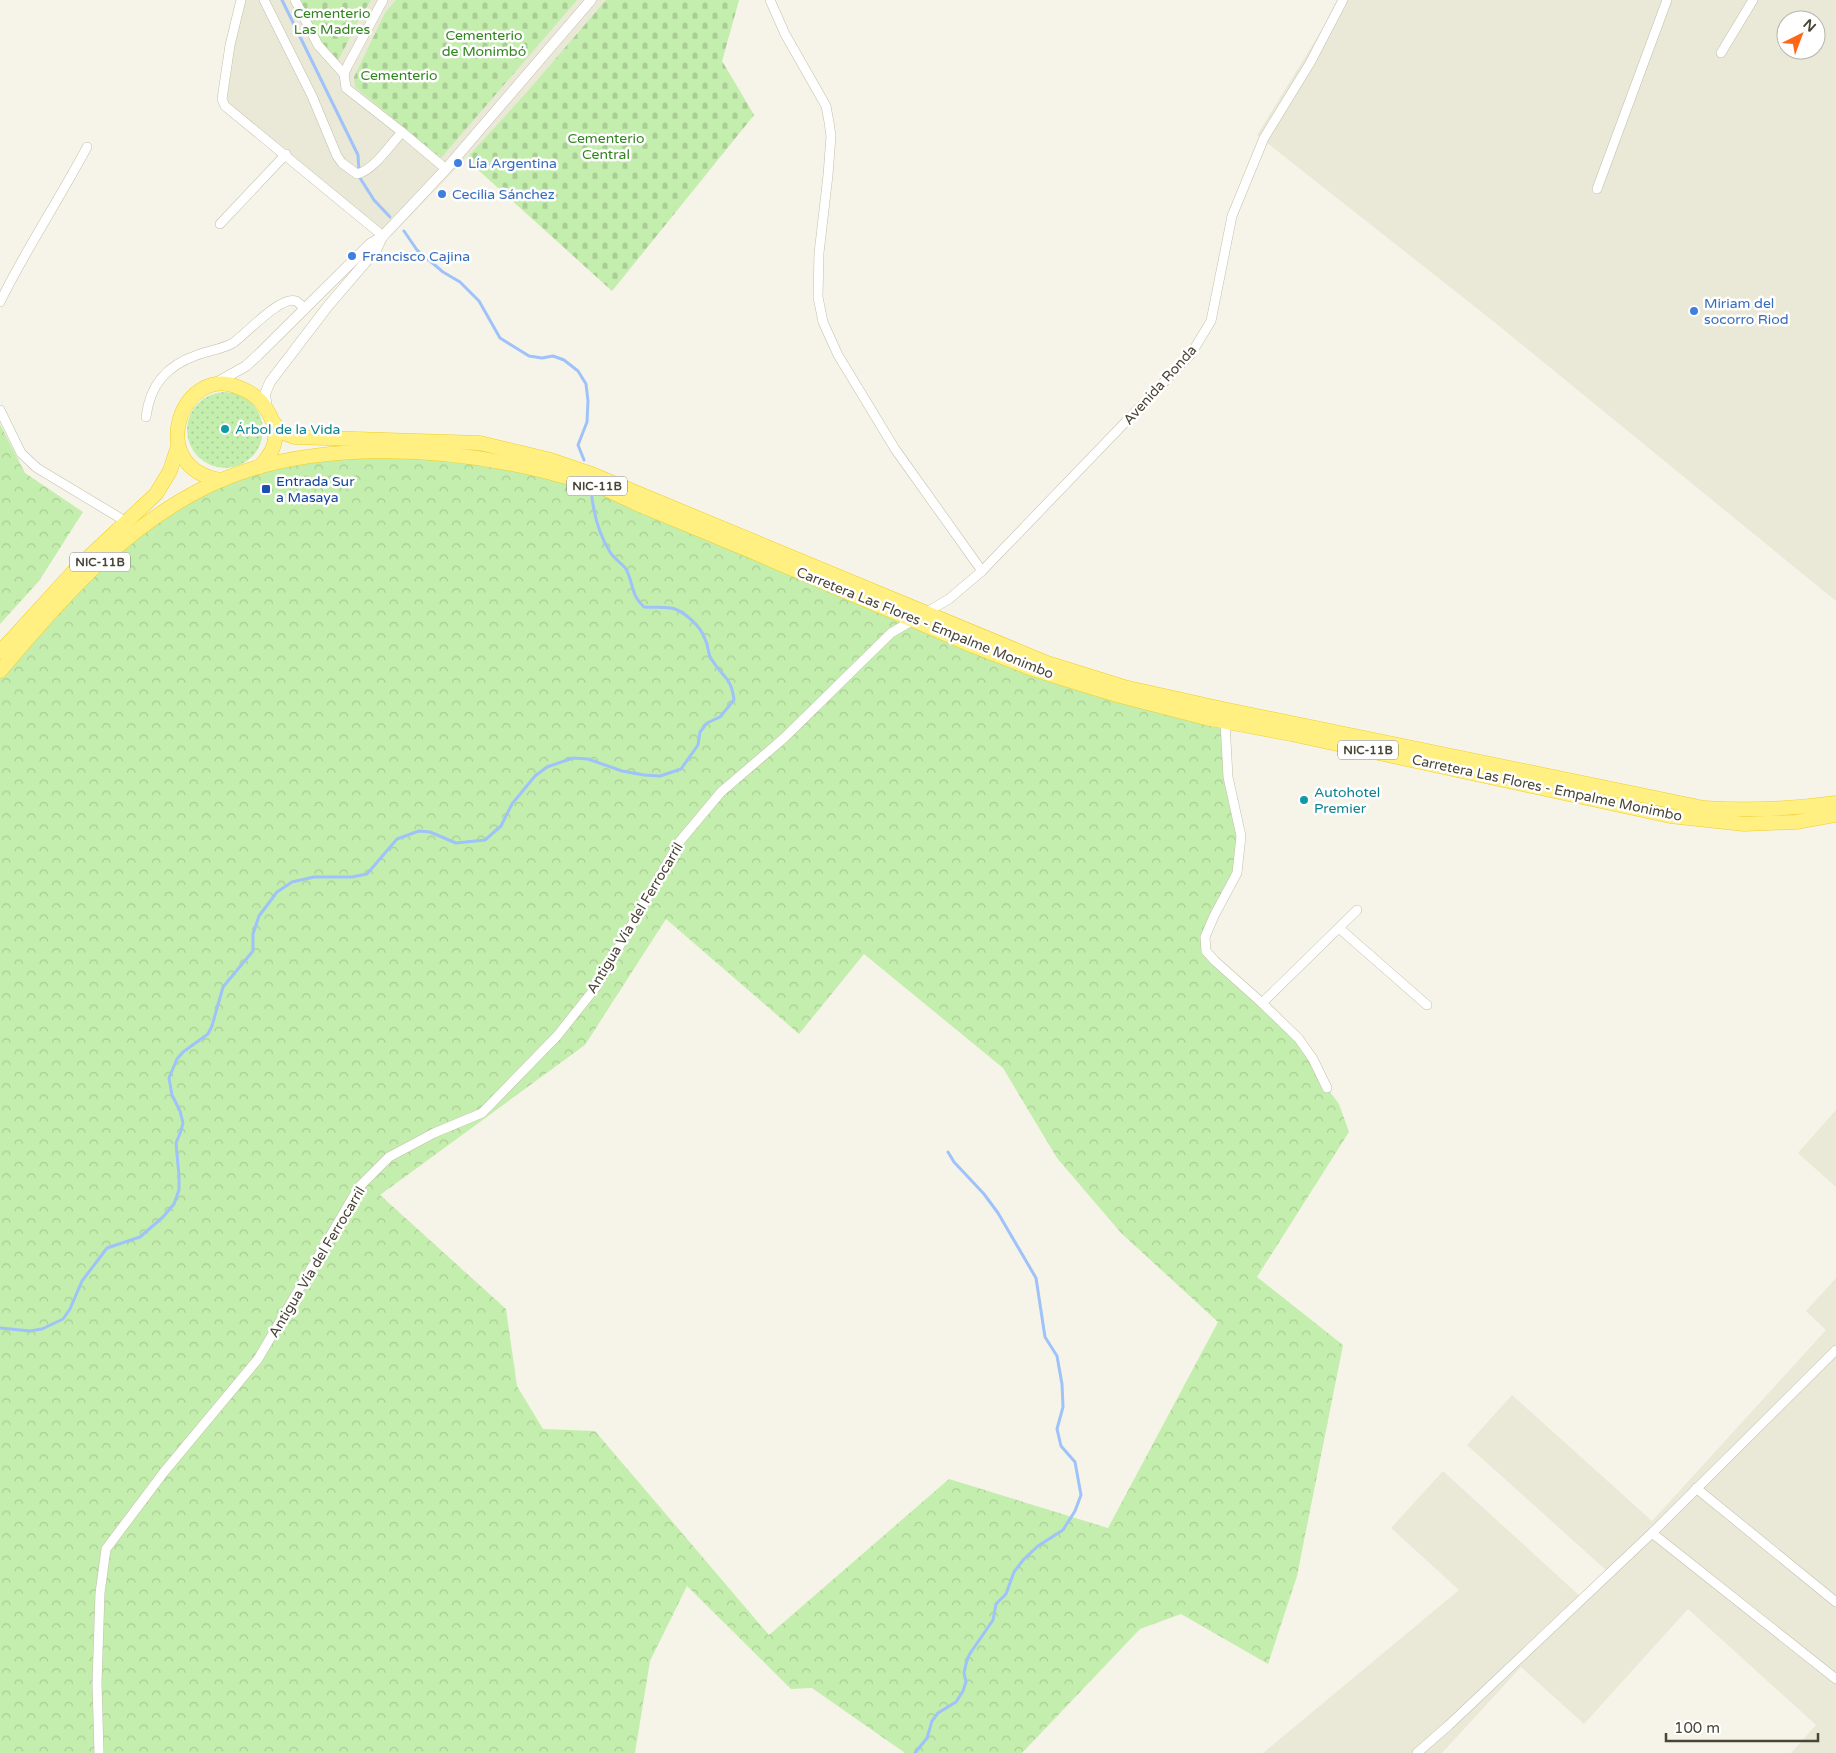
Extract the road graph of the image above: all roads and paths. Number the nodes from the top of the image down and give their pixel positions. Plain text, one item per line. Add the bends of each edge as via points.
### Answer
1 (241, 0) edge
2 (264, 0) edge
3 (295, 0) edge
4 (383, 0) edge
5 (591, 0) edge
6 (770, 0) edge
7 (1343, 0) edge
8 (1667, 0) edge
9 (1753, 0) edge
10 (1721, 53) dead end
11 (344, 74) junction
12 (402, 132) junction
13 (87, 147) dead end
14 (286, 154) junction
15 (446, 169) junction
16 (1597, 189) dead end
17 (220, 224) dead end
18 (383, 236) junction
19 (0, 302) edge
20 (305, 309) junction
21 (214, 384) junction
22 (0, 410) edge
23 (267, 410) junction
24 (146, 417) dead end
25 (273, 422) junction
26 (178, 446) junction
27 (259, 467) junction
28 (222, 480) junction
29 (125, 521) junction
30 (982, 571) junction
31 (928, 612) junction
32 (912, 620) junction
33 (0, 652) edge
34 (0, 671) edge
35 (1225, 722) junction
36 (1836, 802) edge
37 (1836, 815) edge
38 (1358, 910) dead end
39 (1339, 928) junction
40 (1262, 1003) junction
41 (1426, 1005) dead end
42 (1327, 1088) dead end
43 (1836, 1350) edge
44 (1696, 1488) junction
45 (1652, 1533) junction
46 (1836, 1602) edge
47 (1836, 1679) edge
48 (99, 1753) edge
49 (1417, 1753) edge

1 - 14 street via 222,99 225,106
2 - 12 street via 342,163 357,174 363,173
3 - 11 street via 318,45
4 - 11 street
5 - 15 street
6 - 30 street via 785,34 826,106 829,122 819,253 818,296 823,322 838,355 895,450
7 - 30 street, Avenida Ronda via 1261,146 1232,216 1211,321 1191,354
8 - 16 street
9 - 10 street
11 - 12 street via 346,88
12 - 15 street
13 - 19 street
14 - 17 street
14 - 18 street
15 - 18 street
18 - 20 street via 370,244
18 - 23 street via 376,250 277,371 265,394
20 - 21 street via 246,366
20 - 24 street via 296,301 278,305 233,343 186,359 169,369 153,392
21 - 23 highway, NIC-11B via 242,388 256,396
21 - 26 highway, NIC-11B via 198,392 187,404 178,424
22 - 29 street via 21,453 32,463
23 - 25 highway, NIC-11B
25 - 27 highway, NIC-11B via 274,449
25 - 31 highway, Carretera Las Flores - Empalme Monimbo / NIC-11B via 283,433 294,437 480,443 551,460 590,473
26 - 28 highway via 183,458 197,472
26 - 29 highway, NIC-11B via 160,488 146,505
27 - 28 highway, NIC-11B
27 - 32 highway, Carretera Las Flores - Empalme Monimbo / NIC-11B via 314,456 370,453 451,455 511,463 589,483
28 - 34 highway, NIC-11B via 172,507 118,546 47,616
29 - 33 highway, NIC-11B
30 - 31 street, Avenida Ronda
31 - 32 street, Avenida Ronda
31 - 36 highway, Carretera Las Flores - Empalme Monimbo / NIC-11B via 1047,663 1124,687 1223,710 1704,808 1766,810
32 - 35 highway, Carretera Las Flores - Empalme Monimbo / NIC-11B via 1049,674 1116,695
32 - 48 street, Antigua Vía del Ferrocarril via 891,633 784,738 721,792 680,841 596,987 550,1043 482,1113 434,1132 389,1157 360,1187 258,1359 164,1472 106,1549 100,1593
35 - 37 highway, Carretera Las Flores - Empalme Monimbo / NIC-11B via 1309,737 1670,816 1744,824 1796,822
35 - 40 street via 1228,777 1241,836 1237,873 1214,916 1206,937 1206,951
38 - 39 street
39 - 40 street
39 - 41 street
40 - 42 street via 1299,1039
43 - 44 street
44 - 45 street
44 - 46 street
45 - 47 street
45 - 49 street

